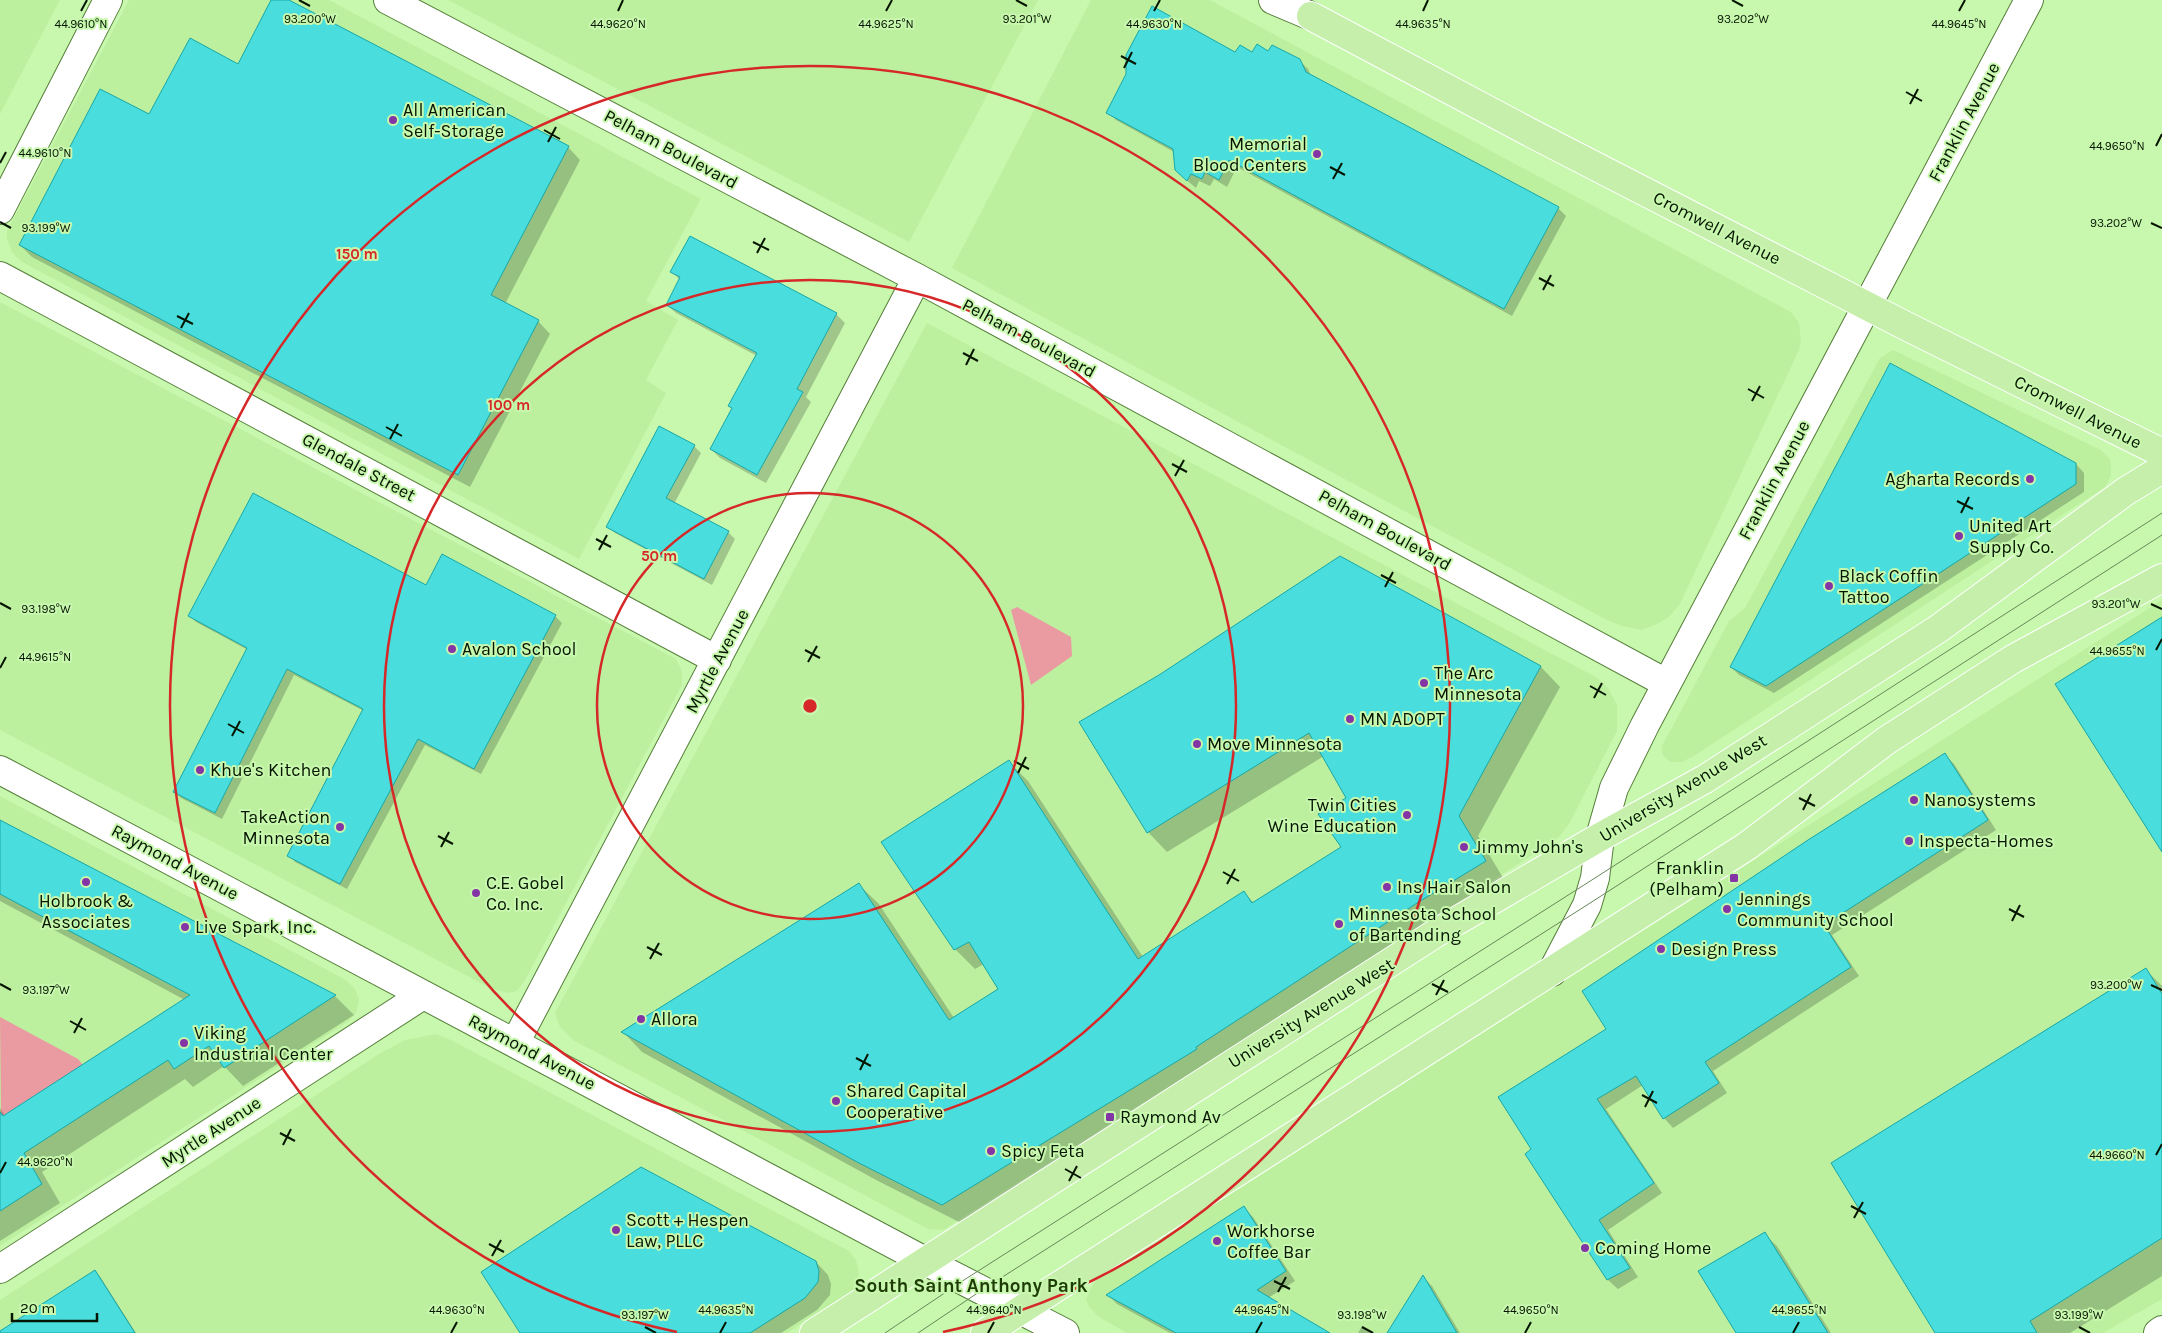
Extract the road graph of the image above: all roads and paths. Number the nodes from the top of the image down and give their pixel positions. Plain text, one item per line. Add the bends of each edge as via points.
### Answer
1 (108, 0) edge
2 (388, 0) edge
3 (1273, 0) edge
4 (2029, 0) edge
5 (1311, 16) joint
6 (0, 210) edge
7 (0, 276) edge
8 (917, 278) junction
9 (1867, 305) junction
10 (2162, 453) edge
11 (2162, 469) edge
12 (2162, 578) edge
13 (717, 660) junction
14 (1666, 683) junction
15 (0, 770) edge
16 (1600, 837) junction
17 (1552, 972) junction
18 (423, 994) junction
19 (515, 1043) junction
20 (925, 1261) junction
21 (0, 1269) edge
22 (1019, 1310) junction
23 (2162, 1330) edge
24 (814, 1333) edge
25 (985, 1333) edge
26 (1065, 1333) edge
27 (2158, 1333) edge

1 - 6 street
2 - 8 street, Pelham Boulevard
3 - 5 street, Cromwell Avenue
4 - 9 street, Franklin Avenue
5 - 9 main road, Cromwell Avenue via 1546,141
7 - 13 street, Glendale Street
8 - 13 street, Myrtle Avenue
8 - 14 street, Pelham Boulevard
9 - 10 main road, Cromwell Avenue
9 - 14 street, Franklin Avenue
11 - 16 main road, University Avenue West via 2126,491 1938,629 1705,779
12 - 17 main road via 2013,659 1887,740 1747,846
13 - 19 street, Myrtle Avenue
14 - 16 street, Franklin Avenue via 1614,788
15 - 18 street, Raymond Avenue
16 - 17 street, Franklin Avenue via 1595,878 1587,905
16 - 20 main road, University Avenue West via 1436,933
17 - 22 main road
18 - 19 street, Raymond Avenue
18 - 21 street, Myrtle Avenue
19 - 20 street, Raymond Avenue
20 - 22 street, Raymond Avenue
20 - 24 main road, University Avenue West
22 - 25 main road
22 - 26 street, Raymond Avenue
23 - 27 street

